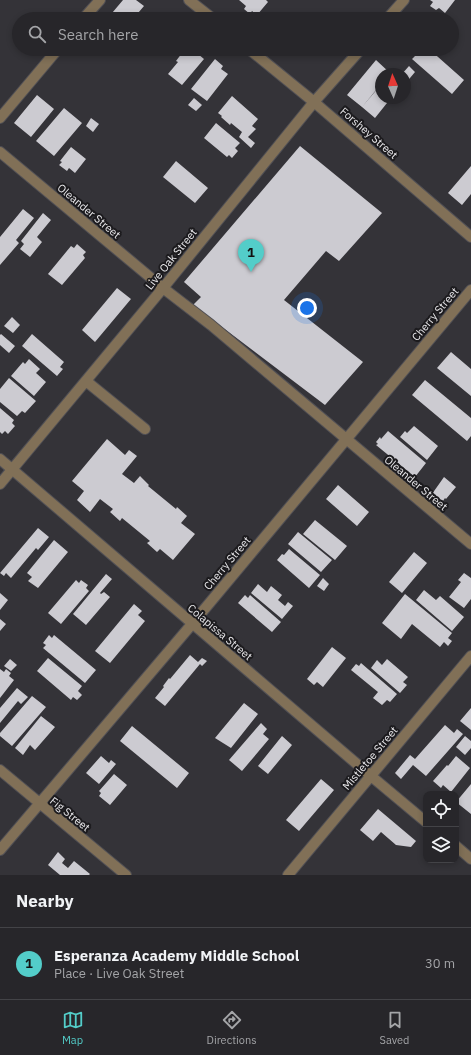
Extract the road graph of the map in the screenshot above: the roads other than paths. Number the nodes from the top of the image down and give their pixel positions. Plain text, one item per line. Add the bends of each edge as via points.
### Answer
1 (100, 0) edge
2 (189, 0) edge
3 (404, 0) edge
4 (89, 12) edge
5 (204, 12) edge
6 (393, 12) edge
7 (52, 56) edge
8 (258, 56) edge
9 (355, 56) edge
10 (314, 102) junction
11 (0, 118) edge
12 (0, 152) edge
13 (471, 237) edge
14 (163, 288) junction
15 (471, 290) edge
16 (86, 381) junction
17 (145, 429) dead end
18 (346, 439) junction
19 (0, 459) edge
20 (12, 470) junction
21 (0, 484) edge
22 (471, 544) edge
23 (192, 624) junction
24 (471, 656) edge
25 (0, 770) edge
26 (371, 776) junction
27 (40, 804) junction
28 (423, 819) edge
29 (459, 849) edge
30 (0, 850) edge
31 (471, 859) edge
32 (126, 875) edge
33 (288, 875) edge

1 - 4 street
2 - 5 street
3 - 6 street
7 - 11 street
8 - 10 street, Forshey Street
9 - 10 street, Live Oak Street
10 - 13 street, Forshey Street
10 - 14 street, Live Oak Street
12 - 14 street, Oleander Street
14 - 16 street, Live Oak Street
14 - 18 street, Oleander Street via 211,325
15 - 18 street, Cherry Street
16 - 17 street
16 - 20 street, Live Oak Street
18 - 22 street, Oleander Street
18 - 23 street, Cherry Street
19 - 20 street, Colapissa Street
20 - 21 street, Live Oak Street
20 - 23 street, Colapissa Street
23 - 26 street, Colapissa Street
23 - 27 street, Cherry Street
24 - 26 street, Mistletoe Street
25 - 27 street, Fig Street
26 - 28 street, Colapissa Street
26 - 33 street, Mistletoe Street
27 - 30 street, Cherry Street
27 - 32 street, Fig Street
29 - 31 street

